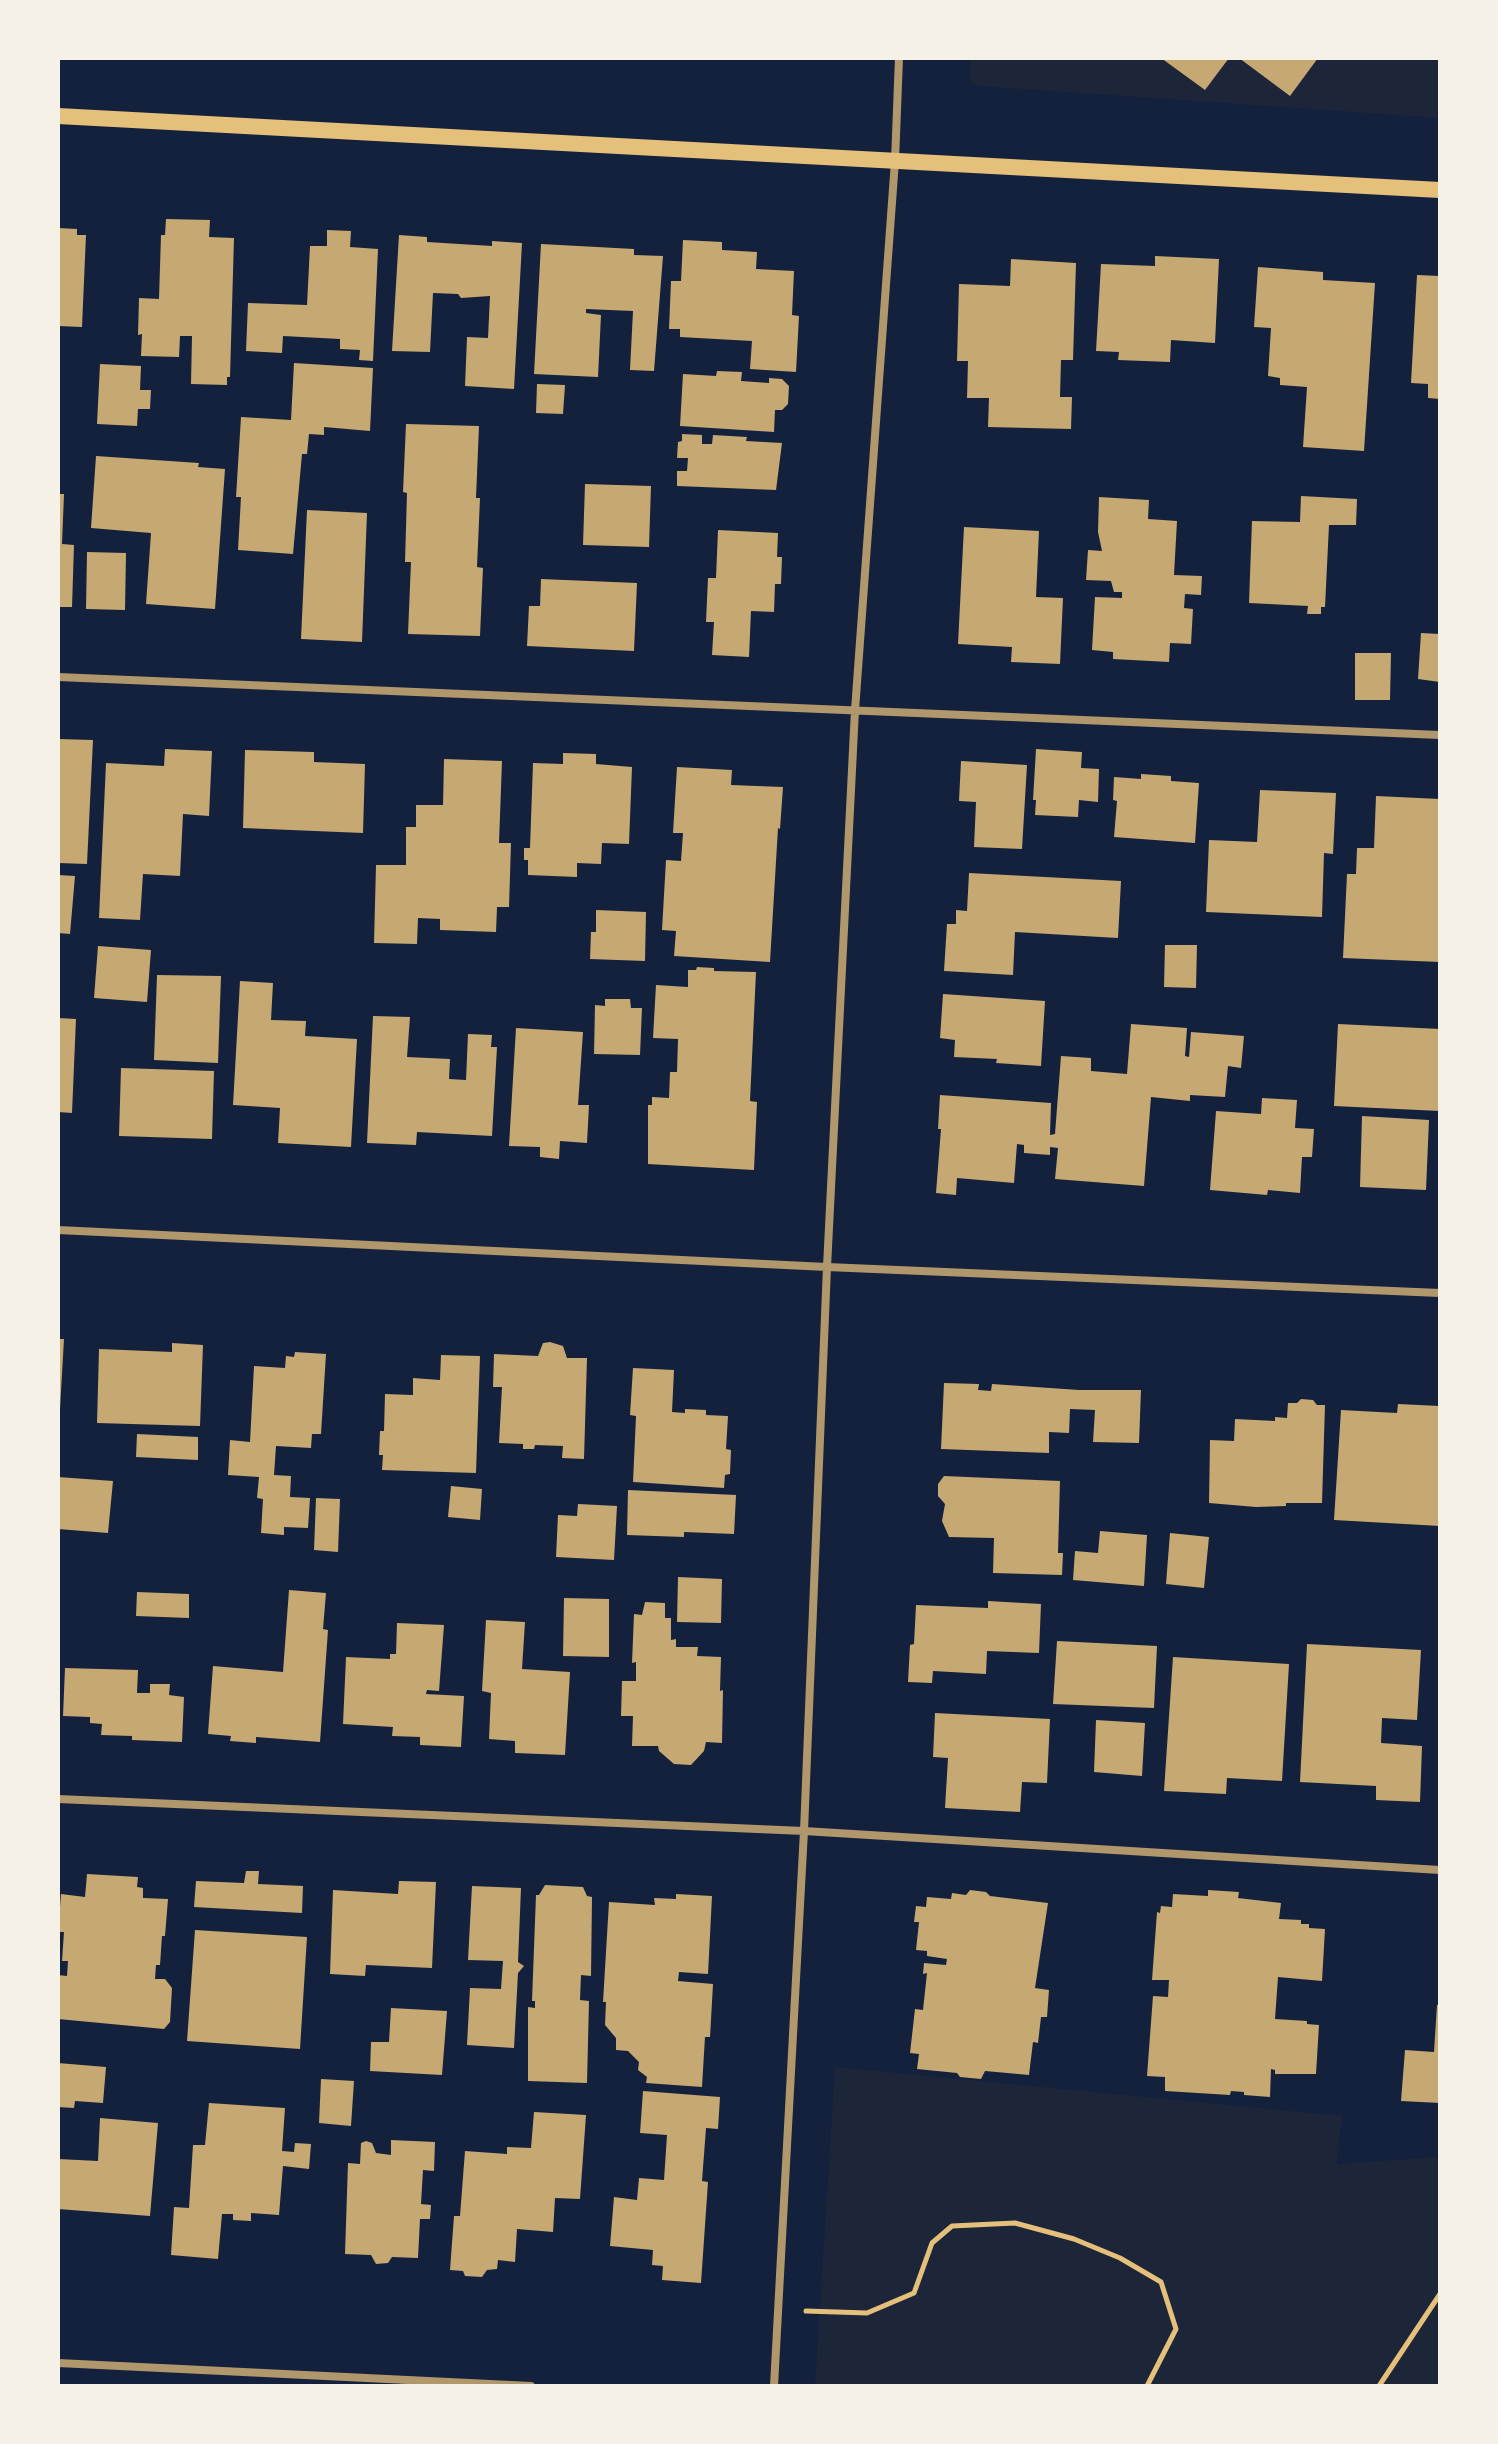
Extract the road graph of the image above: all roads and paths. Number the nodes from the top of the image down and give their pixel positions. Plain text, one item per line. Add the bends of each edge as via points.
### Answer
1 (899, 58) edge
2 (58, 116) edge
3 (895, 161) junction
4 (1440, 190) edge
5 (58, 677) edge
6 (855, 710) junction
7 (1440, 735) edge
8 (58, 1230) edge
9 (827, 1267) junction
10 (1440, 1293) edge
11 (58, 1799) edge
12 (804, 1831) junction
13 (1440, 1870) edge
14 (1440, 2294) edge
15 (778, 2310) junction
16 (58, 2363) edge
17 (531, 2386) edge
18 (774, 2386) edge
19 (1147, 2386) edge
20 (1379, 2386) edge

1 - 3 street
2 - 3 main road
3 - 4 main road
3 - 6 street
5 - 6 street
6 - 7 street
6 - 9 street
8 - 9 street
9 - 10 street
9 - 12 street
11 - 12 street
12 - 13 street
12 - 15 street
14 - 20 path
15 - 18 street
15 - 19 path via 867,2313 914,2293 932,2243 952,2226 1015,2223 1074,2239 1161,2282 1176,2329
16 - 17 street

